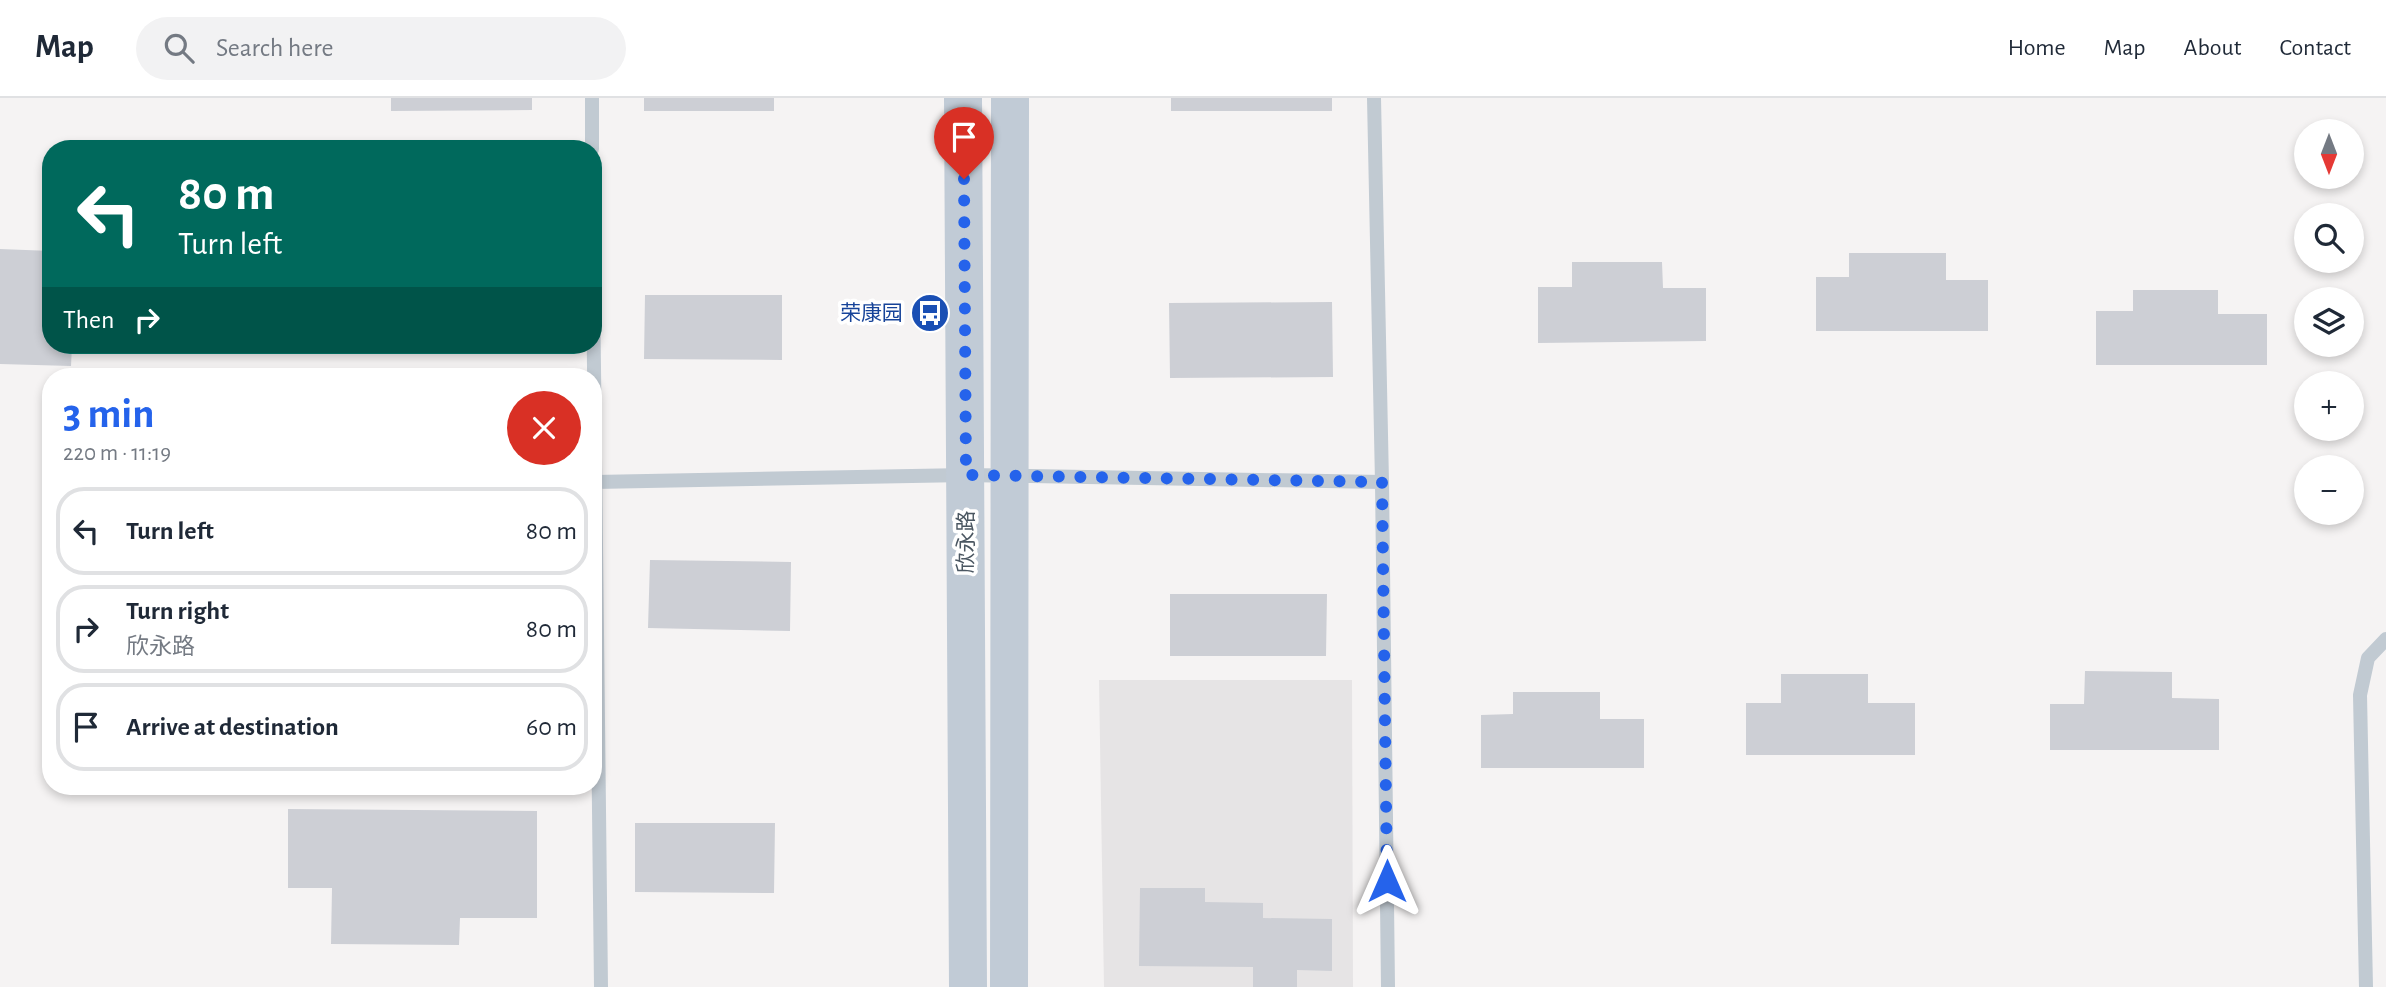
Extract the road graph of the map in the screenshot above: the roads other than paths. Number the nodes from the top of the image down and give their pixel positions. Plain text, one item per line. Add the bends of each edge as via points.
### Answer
1 (592, 98) edge
2 (963, 98) edge
3 (1010, 98) edge
4 (1374, 98) edge
5 (592, 140) edge
6 (966, 475) junction
7 (1008, 476) junction
8 (602, 482) edge
9 (1382, 482) junction
10 (2386, 639) edge
11 (599, 795) edge
12 (601, 987) edge
13 (968, 987) edge
14 (1009, 987) edge
15 (1388, 987) edge
16 (2366, 987) edge

1 - 5 lane
2 - 6 street, 欣永路
3 - 7 street, 欣永路
4 - 9 lane
6 - 7 lane
6 - 8 lane
6 - 13 street, 欣永路
7 - 9 lane
7 - 14 street, 欣永路
9 - 15 lane
10 - 16 lane via 2368,658 2360,695
11 - 12 lane

